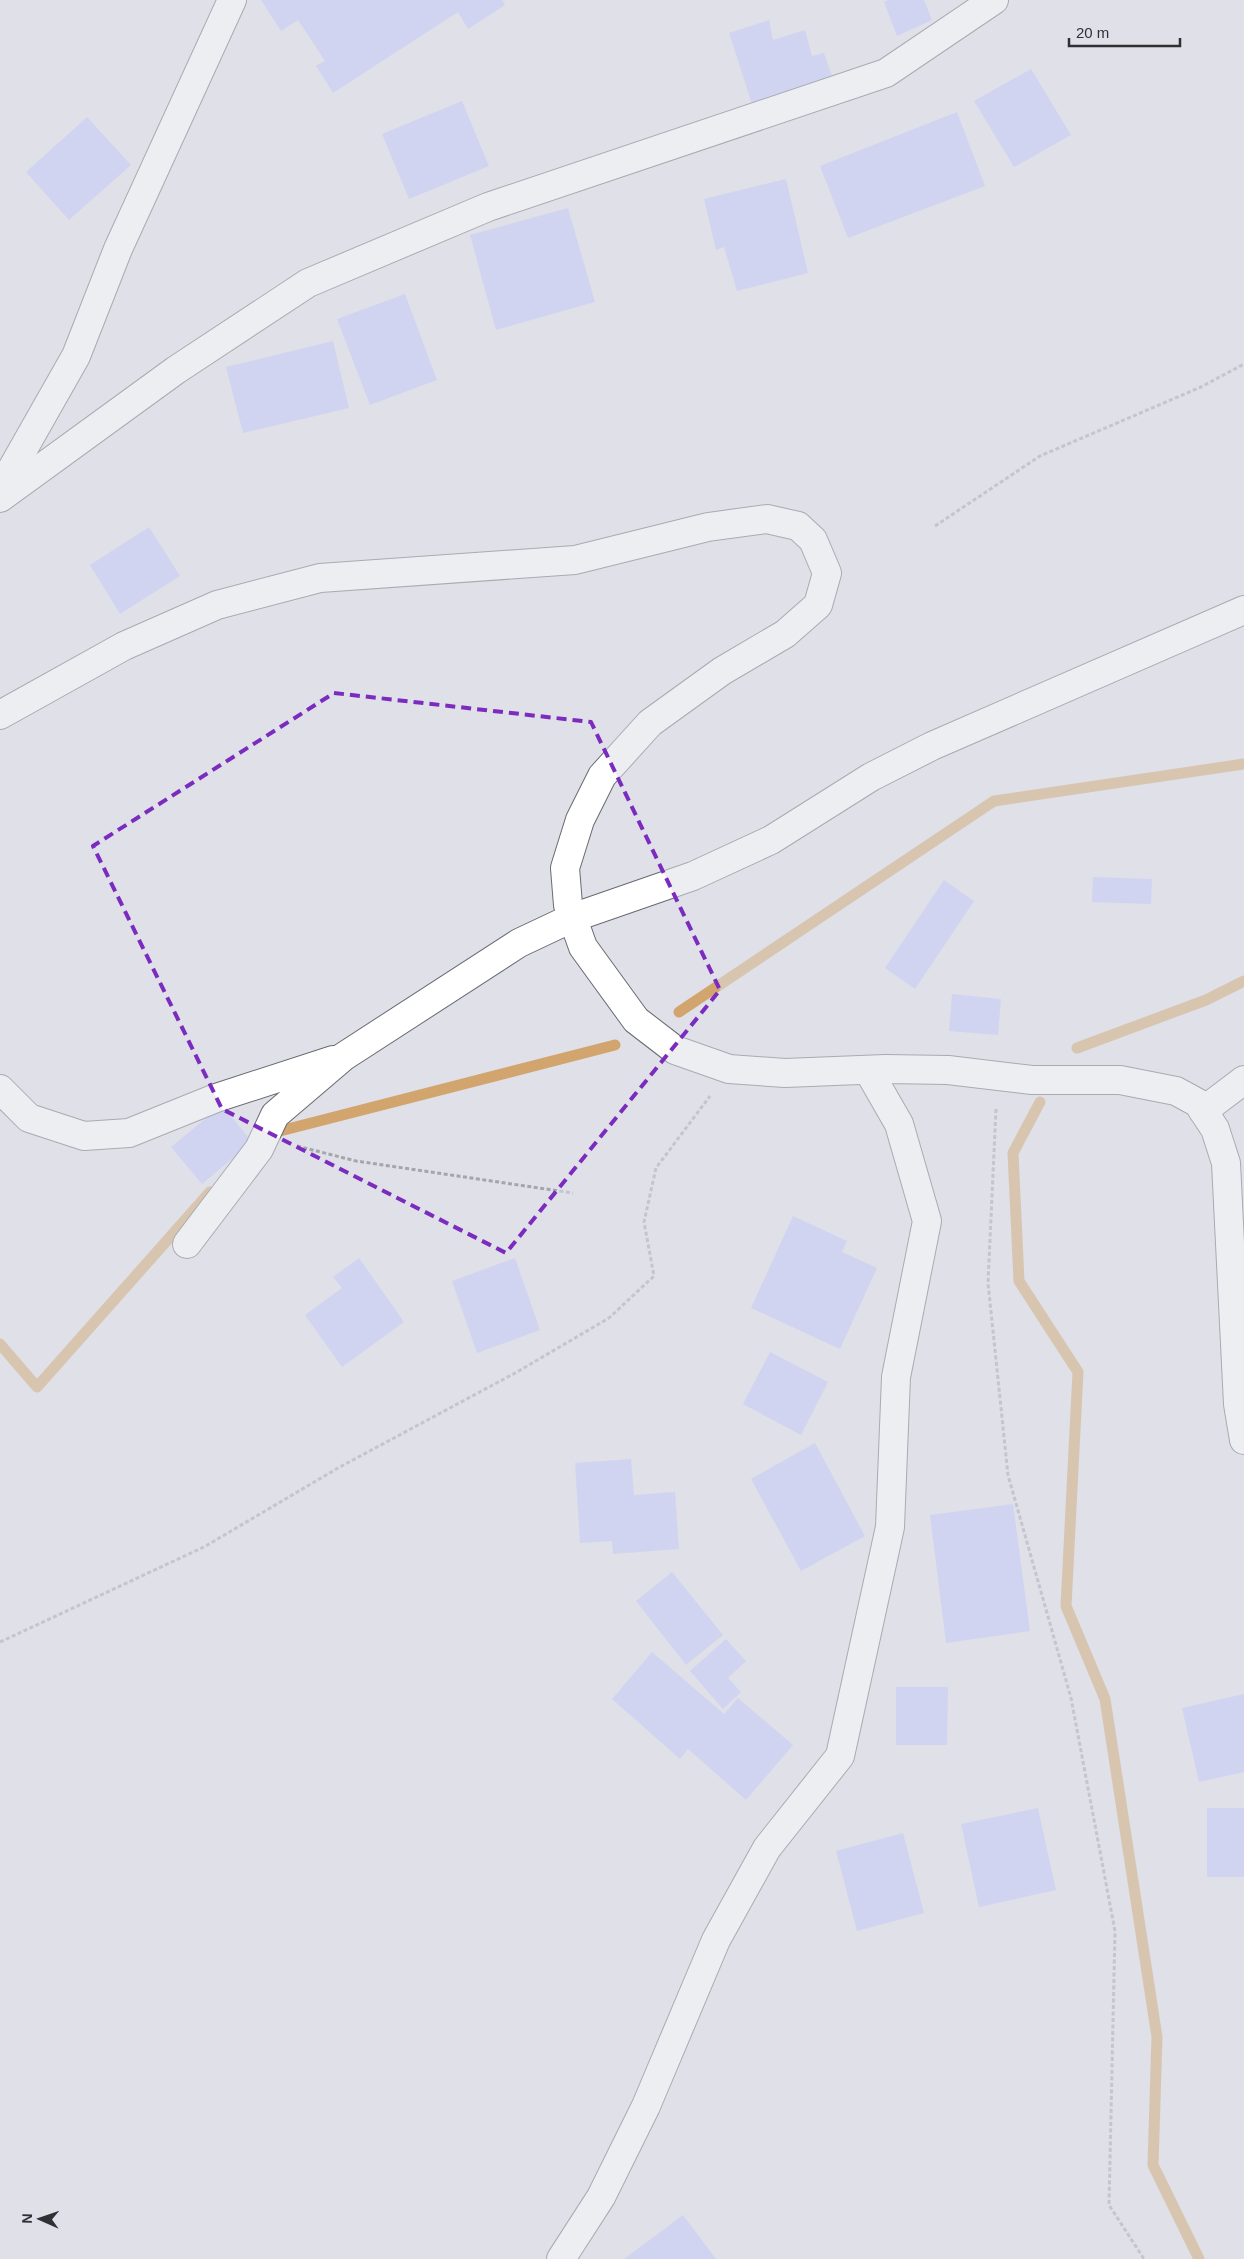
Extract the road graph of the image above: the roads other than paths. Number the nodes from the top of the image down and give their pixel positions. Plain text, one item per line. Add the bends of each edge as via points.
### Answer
1 (232, 0) edge
2 (994, 0) edge
3 (0, 490) edge
4 (0, 498) edge
5 (1244, 610) edge
6 (0, 715) edge
7 (572, 918) junction
8 (344, 1057) junction
9 (868, 1070) junction
10 (1244, 1080) edge
11 (0, 1089) edge
12 (1203, 1111) junction
13 (187, 1244) dead end
14 (1244, 1440) edge
15 (561, 2259) edge

1 - 3 street via 118,249 76,356
2 - 4 street via 886,73 488,207 308,284 176,370
5 - 7 street via 932,746 871,777 771,840 693,876
6 - 7 street via 124,646 218,605 320,578 575,560 708,527 767,519 798,526 813,540 827,573 818,605 785,634 722,671 650,723 602,776 580,820 565,868
7 - 8 street via 519,943
7 - 9 street via 583,947 636,1020 675,1050 729,1069 785,1073
8 - 11 street via 216,1098 130,1133 84,1136 30,1118
8 - 13 street via 276,1116 259,1149
9 - 12 street via 948,1070 1032,1080 1120,1080 1176,1091 1198,1103
9 - 15 street via 899,1124 927,1221 896,1377 890,1527 840,1756 762,1856 716,1940 638,2122 601,2197
10 - 12 street
12 - 14 street via 1215,1129 1226,1163 1238,1404

